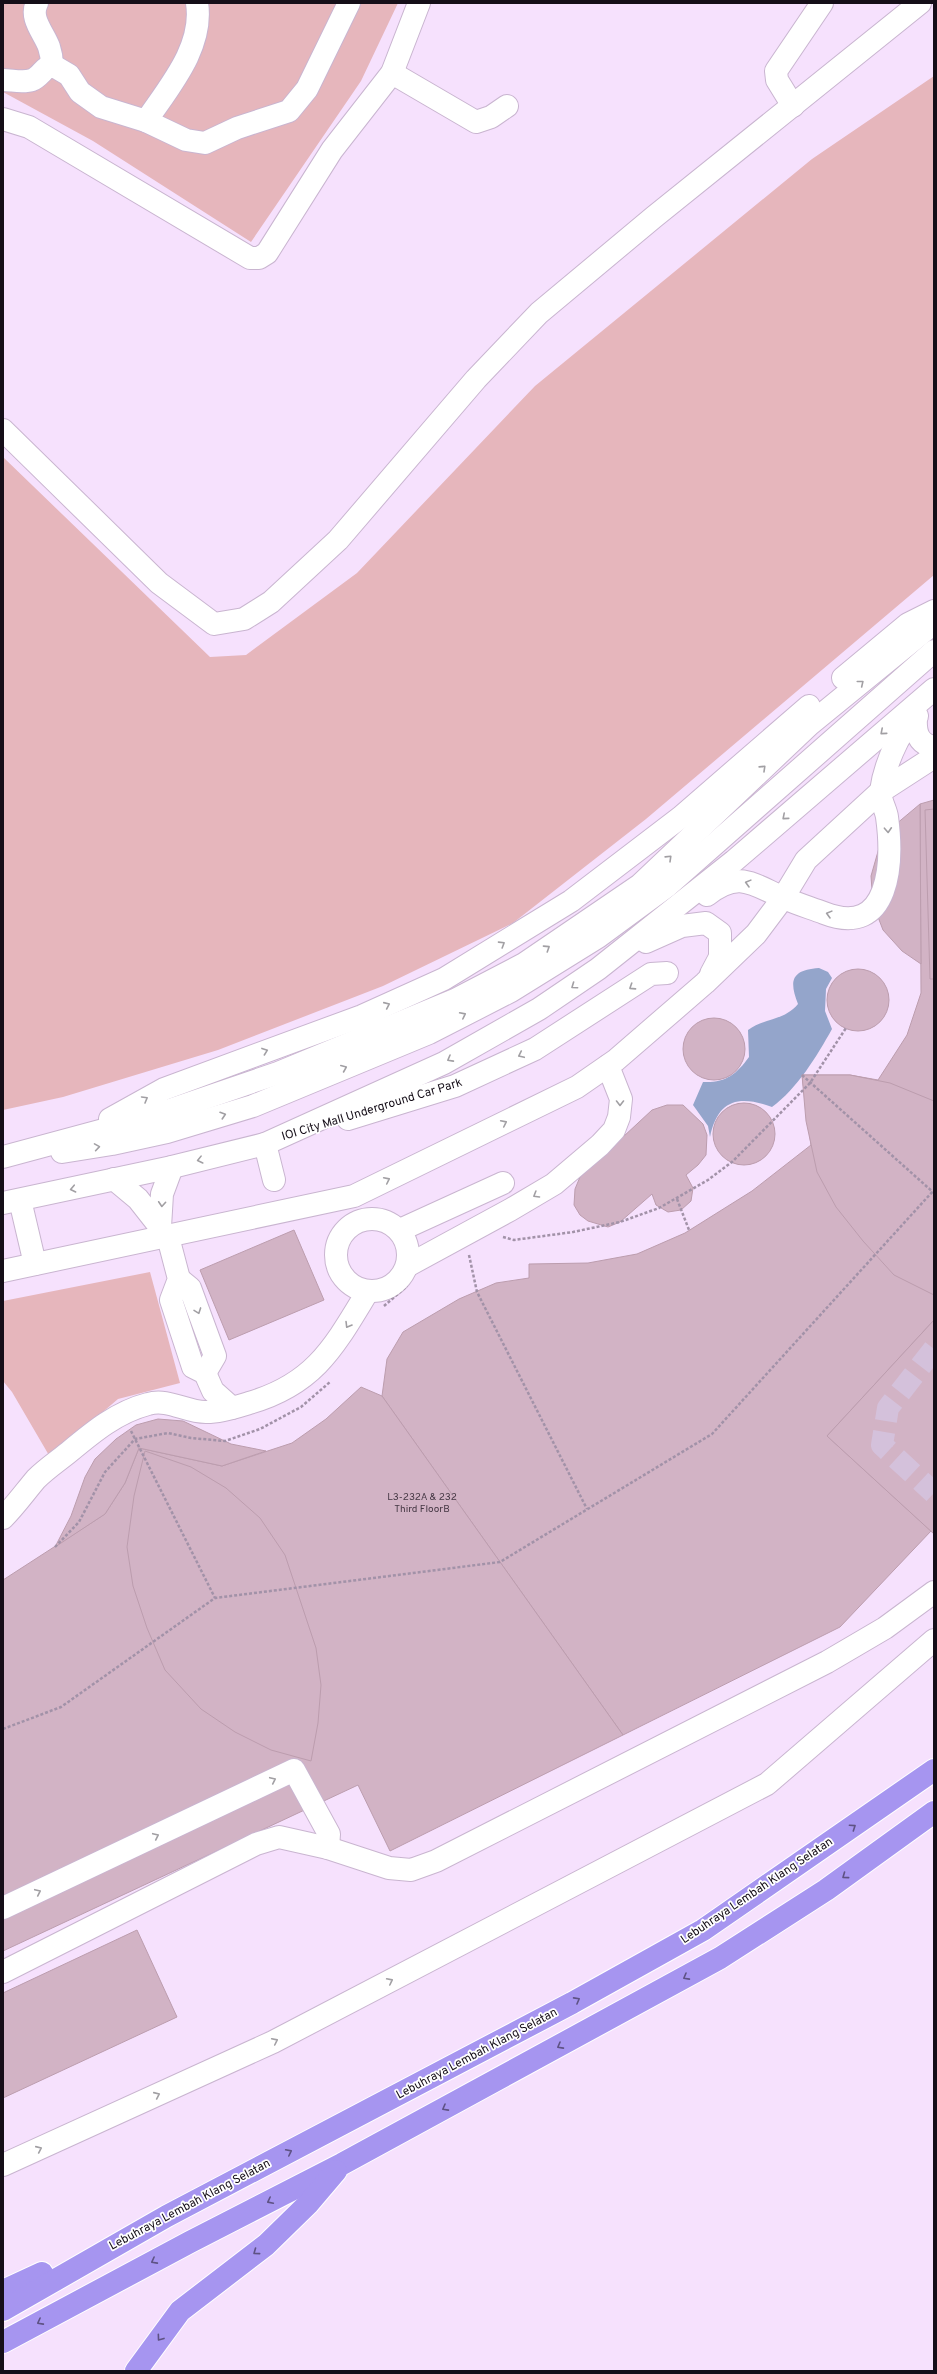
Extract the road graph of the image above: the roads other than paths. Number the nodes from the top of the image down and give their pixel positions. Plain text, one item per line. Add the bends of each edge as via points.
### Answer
1 (37, 3) edge
2 (198, 3) edge
3 (349, 3) edge
4 (418, 3) edge
5 (822, 3) edge
6 (920, 3) edge
7 (52, 65) junction
8 (392, 73) junction
9 (3, 80) edge
10 (507, 106) dead end
11 (794, 106) junction
12 (3, 118) edge
13 (146, 121) junction
14 (3, 430) edge
15 (934, 611) edge
16 (934, 623) edge
17 (934, 651) edge
18 (934, 689) edge
19 (934, 697) edge
20 (916, 717) junction
21 (934, 747) edge
22 (934, 757) edge
23 (880, 792) junction
24 (783, 898) junction
25 (658, 935) junction
26 (598, 969) junction
27 (667, 973) dead end
28 (705, 983) junction
29 (608, 1066) junction
30 (87, 1133) junction
31 (264, 1144) junction
32 (3, 1157) edge
33 (3, 1161) edge
34 (172, 1167) junction
35 (114, 1179) junction
36 (274, 1180) dead end
37 (505, 1189) dead end
38 (360, 1194) junction
39 (12, 1201) edge
40 (366, 1219) junction
41 (403, 1236) junction
42 (168, 1237) junction
43 (35, 1264) junction
44 (3, 1271) edge
45 (403, 1278) junction
46 (368, 1291) junction
47 (232, 1408) junction
48 (3, 1518) edge
49 (934, 1592) edge
50 (934, 1640) edge
51 (934, 1770) edge
52 (934, 1812) edge
53 (934, 1820) edge
54 (910, 1829) junction
55 (328, 1848) junction
56 (3, 1908) edge
57 (3, 1972) edge
58 (342, 2164) junction
59 (3, 2165) edge
60 (167, 2216) junction
61 (3, 2291) edge
62 (3, 2310) edge
63 (3, 2342) edge
64 (136, 2371) edge

1 - 7 street via 34,8 38,26 49,45
2 - 13 street via 199,16 189,52
3 - 13 street via 308,89 289,111 237,128 205,143 186,140
4 - 8 street
5 - 11 street via 776,71 777,80
6 - 11 street
7 - 9 street via 33,80
7 - 13 street via 69,75 80,92 101,107
8 - 10 street via 476,122 491,117
8 - 12 street via 332,150 268,253 259,258 250,258 29,127
11 - 14 street via 654,216 539,313 476,379 338,540 271,602 244,619 214,624 159,583
30 -> 15 street via 164,1089 362,1016 444,979 571,901 681,817 758,748 908,624
30 -> 16 street via 144,1118 278,1073 455,1000 524,964 640,885 809,725
33 -> 17 street via 118,1143 175,1130 253,1106 429,1033 511,991 598,937 666,887
18 -> 26 street via 734,861
19 - 20 street
20 - 21 street via 916,729 920,739 926,746
20 - 23 street via 897,741
22 - 23 street
23 - 24 street via 806,860
23 -> 24 street via 887,816 890,866 883,896 867,914 847,919 827,915
24 -> 25 street via 766,888 741,881 721,884
24 - 28 street via 756,934
25 - 26 street
25 - 28 street via 682,926 706,923 720,933 720,957
26 -> 31 street via 539,1009 444,1063
27 -> 31 street, IOI City Mall Underground Car Park via 651,974 535,1049 456,1086
28 - 29 street
38 -> 29 street via 576,1087
29 -> 45 street via 621,1099 619,1117 614,1130 600,1145 554,1184
30 - 32 street
31 -> 34 street
31 - 36 street
34 - 35 street
34 -> 35 street via 162,1194 160,1227 138,1199
35 -> 39 street
37 - 41 street
38 - 40 street
38 - 42 street
39 - 43 street
40 - 41 street via 384,1221
40 - 46 street via 355,1222 339,1239 336,1262 347,1282
41 - 45 street via 409,1253
42 - 43 street
42 - 47 street via 179,1279 190,1288 215,1356 205,1373 213,1390
43 - 44 street
45 - 46 street via 380,1290
46 -> 47 street via 336,1345 310,1373 267,1398
47 - 48 street via 207,1412 193,1411 174,1404 149,1403 122,1414 97,1428 49,1467
49 - 55 street via 885,1628 827,1662 436,1861 411,1870 388,1868
59 -> 50 street via 273,2042 767,1784
60 -> 51 highway, Lebuhraya Lembah Klang Selatan via 572,2003 703,1930
52 - 54 highway
53 - 54 highway
54 -> 58 highway via 826,1890 720,1958
56 -> 55 street via 294,1770 329,1834
55 - 57 street via 279,1837 256,1844
58 -> 63 highway
58 -> 64 highway via 308,2204 266,2245 180,2311
60 - 61 highway
60 - 62 highway, Lebuhraya Lembah Klang Selatan

